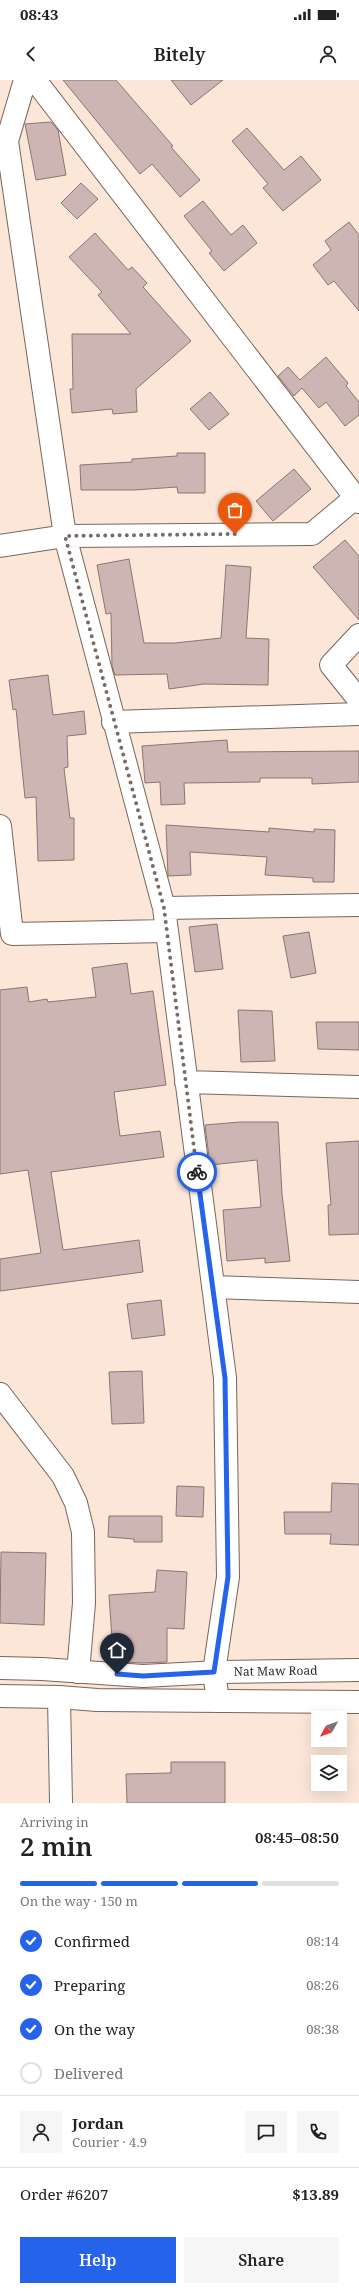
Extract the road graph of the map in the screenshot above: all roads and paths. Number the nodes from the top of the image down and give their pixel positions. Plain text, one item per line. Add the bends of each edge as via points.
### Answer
1 (24, 80) edge
2 (35, 80) edge
3 (3, 142) edge
4 (357, 500) edge
5 (65, 536) junction
6 (0, 546) edge
7 (359, 634) edge
8 (359, 700) edge
9 (359, 714) edge
10 (113, 722) junction
11 (0, 826) edge
12 (359, 904) edge
13 (164, 908) junction
14 (167, 931) junction
15 (186, 1082) junction
16 (359, 1087) edge
17 (213, 1287) junction
18 (359, 1292) edge
19 (0, 1394) edge
20 (0, 1668) edge
21 (359, 1670) edge
22 (78, 1672) junction
23 (214, 1672) junction
24 (0, 1696) edge
25 (59, 1697) junction
26 (218, 1701) junction
27 (359, 1702) edge
28 (61, 1803) edge

1 - 3 street
2 - 4 street
3 - 5 street
4 - 5 street via 312,534
5 - 6 street
5 - 10 street
7 - 8 street via 331,665
9 - 10 street
10 - 13 street
11 - 14 street via 12,934
12 - 13 street
13 - 14 street
14 - 15 street
15 - 16 street
15 - 17 street
17 - 18 street
17 - 23 street via 225,1378 228,1577
19 - 22 street via 63,1476 76,1503 83,1532 84,1603
20 - 22 street, Nat Maw Road
21 - 23 street, Nat Maw Road
22 - 23 street, Nat Maw Road via 143,1676
23 - 26 street
24 - 25 street
25 - 26 street via 97,1700
25 - 28 street
26 - 27 street

